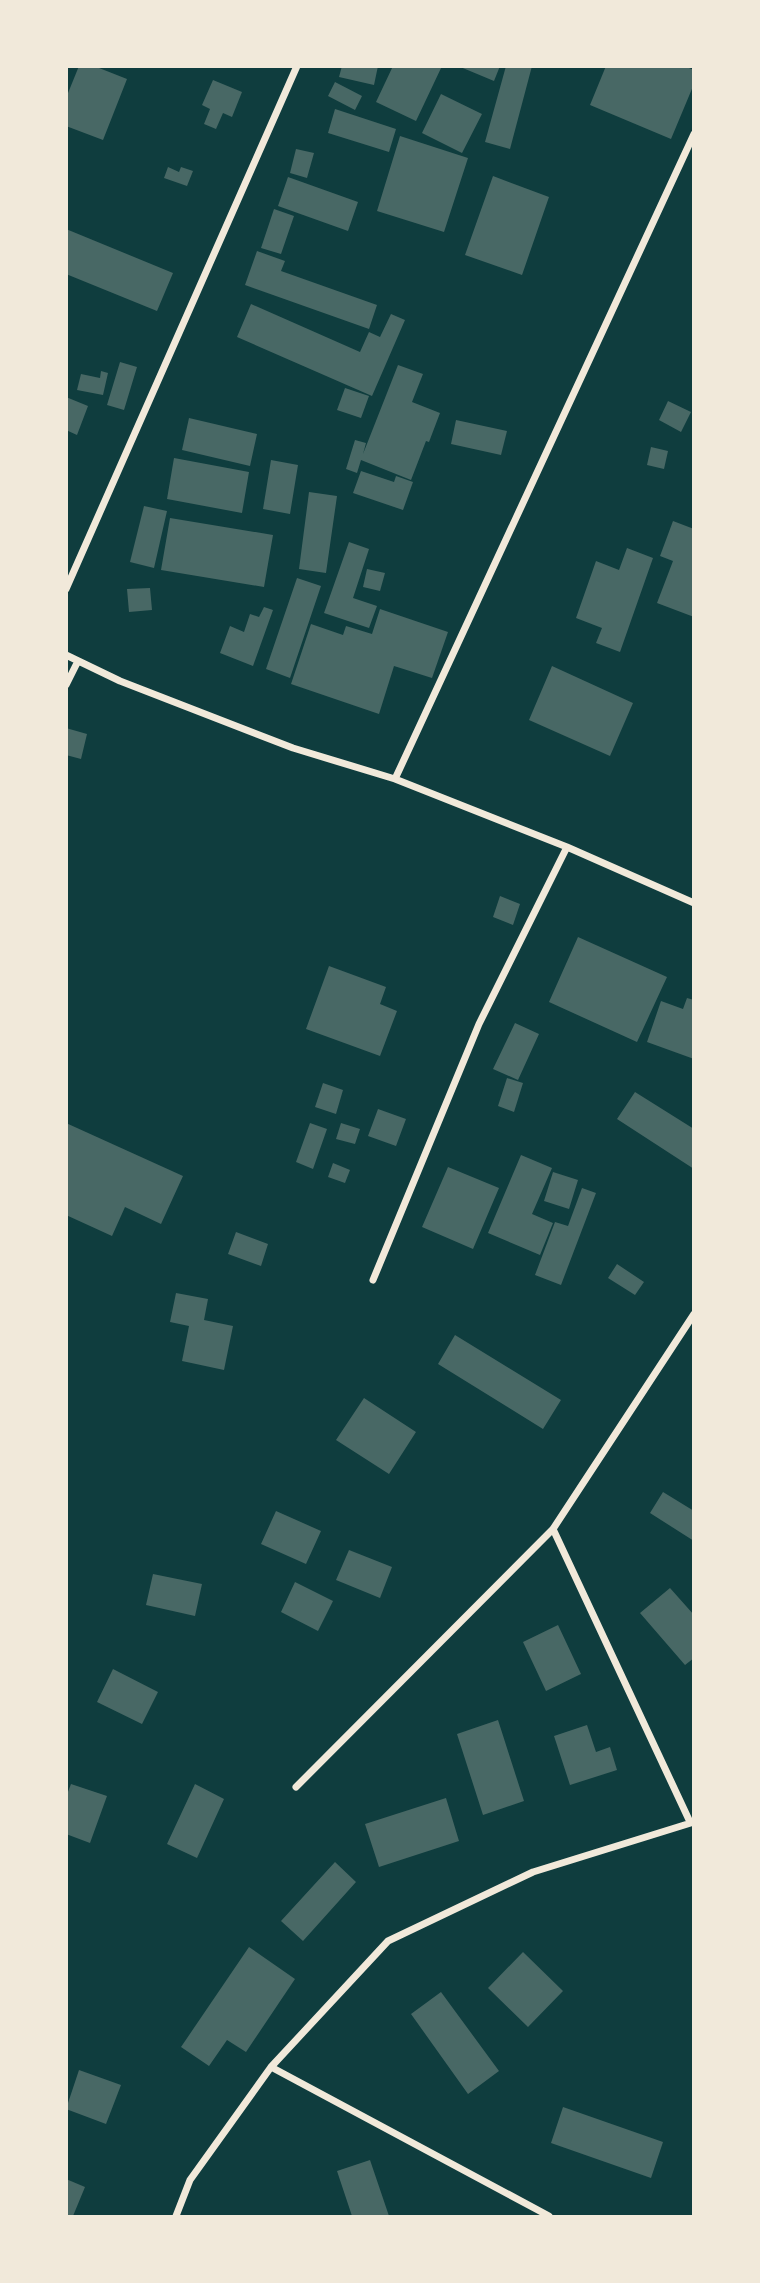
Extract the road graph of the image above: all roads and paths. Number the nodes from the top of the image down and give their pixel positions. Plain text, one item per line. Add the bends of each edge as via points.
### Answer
1 (297, 66) edge
2 (694, 134) edge
3 (66, 589) edge
4 (66, 655) edge
5 (78, 661) junction
6 (66, 685) edge
7 (395, 779) junction
8 (567, 848) junction
9 (694, 903) edge
10 (373, 1280) dead end
11 (694, 1314) edge
12 (553, 1529) junction
13 (296, 1787) dead end
14 (692, 1822) edge
15 (271, 2067) junction
16 (176, 2217) edge
17 (549, 2217) edge

1 - 3 street
2 - 7 street
4 - 5 street
5 - 6 street
5 - 7 street via 293,748
7 - 8 street
8 - 9 street
8 - 10 street via 479,1024
11 - 12 street
12 - 13 street
12 - 14 street
14 - 15 street via 533,1872 388,1941
15 - 16 street via 190,2180
15 - 17 street

